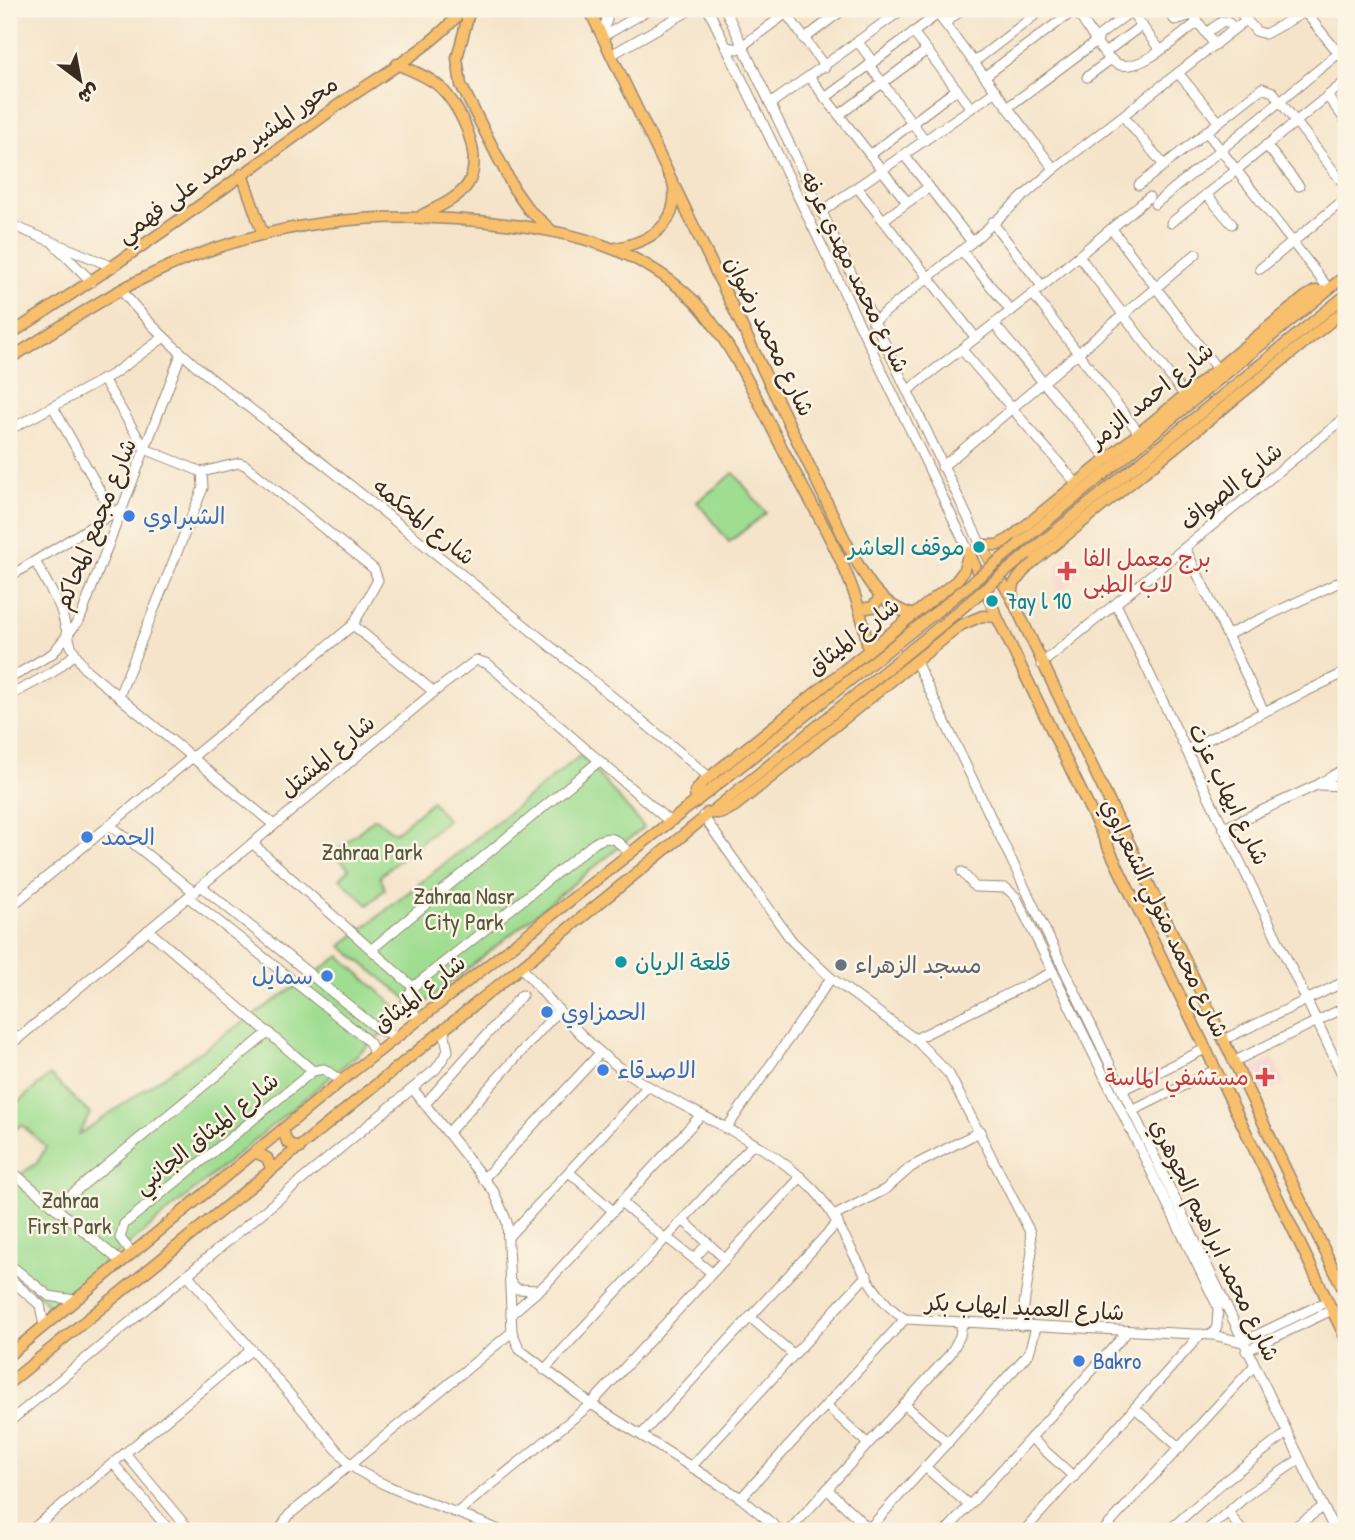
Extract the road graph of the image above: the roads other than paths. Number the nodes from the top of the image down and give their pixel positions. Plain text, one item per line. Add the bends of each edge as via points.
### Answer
1 (463, 9) edge
2 (470, 9) edge
3 (589, 9) edge
4 (605, 9) edge
5 (650, 9) edge
6 (692, 9) edge
7 (708, 9) edge
8 (725, 9) edge
9 (844, 9) edge
10 (903, 9) edge
11 (963, 9) edge
12 (1043, 9) edge
13 (1076, 9) edge
14 (1165, 9) edge
15 (1237, 9) edge
16 (1133, 10) edge
17 (1304, 10) edge
18 (789, 11) edge
19 (936, 11) edge
20 (891, 12) edge
21 (1030, 13) edge
22 (1246, 20) junction
23 (1198, 22) junction
24 (945, 23) junction
25 (1142, 25) junction
26 (1234, 29) junction
27 (913, 32) junction
28 (1206, 33) junction
29 (601, 36) junction
30 (804, 39) junction
31 (1097, 39) junction
32 (858, 42) junction
33 (743, 44) junction
34 (1214, 45) junction
35 (727, 47) junction
36 (927, 50) junction
37 (1160, 50) junction
38 (1339, 53) junction
39 (611, 55) junction
40 (1108, 56) junction
41 (974, 62) junction
42 (1346, 62) edge
43 (397, 64) junction
44 (752, 64) junction
45 (871, 64) junction
46 (735, 66) junction
47 (825, 67) junction
48 (1178, 73) junction
49 (985, 76) junction
50 (1087, 77) dead end
51 (810, 79) junction
52 (1346, 81) edge
53 (883, 83) junction
54 (957, 89) junction
55 (996, 90) junction
56 (1327, 96) junction
57 (825, 98) junction
58 (1281, 101) junction
59 (770, 104) junction
60 (1008, 107) junction
61 (971, 108) junction
62 (839, 115) junction
63 (1123, 116) junction
64 (1297, 120) junction
65 (1218, 121) junction
66 (1346, 121) edge
67 (912, 123) junction
68 (1206, 131) junction
69 (925, 140) junction
70 (1266, 145) junction
71 (1221, 150) junction
72 (870, 155) junction
73 (904, 155) junction
74 (1164, 165) junction
75 (1054, 169) junction
76 (1237, 169) junction
77 (882, 170) junction
78 (242, 174) junction
79 (673, 184) junction
80 (1139, 185) dead end
81 (1299, 186) dead end
82 (857, 187) junction
83 (929, 187) junction
84 (1346, 187) edge
85 (1206, 194) junction
86 (1346, 198) edge
87 (907, 202) junction
88 (821, 212) junction
89 (422, 215) junction
90 (883, 220) junction
91 (992, 222) junction
92 (1171, 223) dead end
93 (9, 224) edge
94 (1232, 224) dead end
95 (1112, 229) junction
96 (552, 230) junction
97 (263, 235) junction
98 (972, 242) junction
99 (1291, 243) junction
100 (54, 244) junction
101 (616, 248) junction
102 (962, 251) junction
103 (1196, 254) dead end
104 (1079, 256) junction
105 (113, 267) junction
106 (1260, 269) dead end
107 (1346, 275) edge
108 (928, 278) junction
109 (92, 282) junction
110 (1042, 286) junction
111 (1157, 287) junction
112 (121, 290) junction
113 (1328, 290) junction
114 (1033, 294) junction
115 (1346, 295) edge
116 (1346, 309) edge
117 (1011, 311) junction
118 (1122, 316) junction
119 (873, 322) junction
120 (994, 324) junction
121 (9, 335) edge
122 (163, 338) junction
123 (976, 338) junction
124 (962, 350) junction
125 (1079, 354) junction
126 (181, 355) junction
127 (9, 359) edge
128 (1217, 369) junction
129 (103, 379) junction
130 (1044, 383) junction
131 (907, 391) junction
132 (1185, 396) junction
133 (52, 407) junction
134 (1013, 409) junction
135 (1346, 417) edge
136 (9, 430) edge
137 (1139, 433) junction
138 (145, 449) junction
139 (1107, 458) junction
140 (942, 467) junction
141 (202, 472) junction
142 (1076, 483) junction
143 (123, 507) junction
144 (113, 514) junction
145 (1009, 539) junction
146 (981, 545) junction
147 (1185, 548) junction
148 (969, 552) junction
149 (35, 561) junction
150 (1027, 568) junction
151 (9, 577) edge
152 (1346, 579) edge
153 (942, 593) junction
154 (880, 597) junction
155 (1012, 599) junction
156 (1116, 604) junction
157 (860, 609) junction
158 (914, 615) junction
159 (997, 617) junction
160 (967, 621) junction
161 (353, 625) junction
162 (1227, 635) junction
163 (68, 638) junction
164 (868, 651) junction
165 (75, 654) junction
166 (916, 662) junction
167 (1041, 664) junction
168 (1346, 672) edge
169 (9, 678) edge
170 (1049, 680) junction
171 (1032, 690) junction
172 (434, 692) junction
173 (9, 696) edge
174 (119, 696) junction
175 (1060, 704) junction
176 (1264, 712) junction
177 (1043, 713) junction
178 (1186, 750) junction
179 (192, 757) junction
180 (598, 762) junction
181 (1346, 768) edge
182 (709, 777) junction
183 (1317, 785) junction
184 (1346, 786) edge
185 (696, 802) junction
186 (705, 814) junction
187 (670, 822) junction
188 (110, 825) junction
189 (274, 825) junction
190 (1224, 828) junction
191 (252, 843) junction
192 (630, 854) junction
193 (962, 872) dead end
194 (194, 891) junction
195 (9, 908) edge
196 (149, 930) junction
197 (372, 949) junction
198 (520, 967) junction
199 (1053, 972) junction
200 (831, 978) junction
201 (1346, 981) edge
202 (413, 986) junction
203 (522, 995) dead end
204 (1308, 1000) junction
205 (1346, 1007) edge
206 (559, 1010) junction
207 (419, 1020) junction
208 (1318, 1022) junction
209 (9, 1030) edge
210 (444, 1030) junction
211 (269, 1032) junction
212 (397, 1037) junction
213 (18, 1038) junction
214 (915, 1039) junction
215 (1223, 1040) junction
216 (9, 1046) edge
217 (1205, 1049) junction
218 (600, 1052) junction
219 (374, 1055) junction
220 (1233, 1062) junction
221 (1215, 1070) junction
222 (313, 1071) junction
223 (341, 1081) junction
224 (1346, 1082) edge
225 (648, 1086) junction
226 (413, 1089) junction
227 (1122, 1090) junction
228 (425, 1104) junction
229 (1132, 1111) junction
230 (701, 1115) junction
231 (726, 1129) junction
232 (1267, 1129) junction
233 (283, 1130) junction
234 (981, 1131) junction
235 (448, 1133) junction
236 (1249, 1138) junction
237 (753, 1144) junction
238 (299, 1149) junction
239 (1277, 1149) junction
240 (255, 1152) junction
241 (1258, 1160) junction
242 (9, 1169) edge
243 (272, 1170) junction
244 (569, 1172) junction
245 (801, 1177) junction
246 (483, 1179) junction
247 (621, 1202) junction
248 (55, 1208) junction
249 (613, 1211) junction
250 (836, 1219) junction
251 (683, 1220) junction
252 (509, 1237) junction
253 (666, 1238) junction
254 (708, 1243) junction
255 (132, 1253) junction
256 (694, 1259) junction
257 (725, 1259) junction
258 (121, 1262) junction
259 (9, 1264) edge
260 (712, 1273) junction
261 (187, 1275) junction
262 (867, 1275) junction
263 (9, 1278) edge
264 (510, 1282) junction
265 (543, 1287) junction
266 (1346, 1295) edge
267 (75, 1300) junction
268 (1330, 1306) junction
269 (511, 1314) junction
270 (750, 1317) junction
271 (905, 1319) junction
272 (962, 1323) junction
273 (44, 1326) junction
274 (1021, 1326) junction
275 (1036, 1327) junction
276 (1128, 1331) junction
277 (512, 1332) junction
278 (1201, 1334) junction
279 (1213, 1335) junction
280 (1346, 1339) edge
281 (1244, 1346) junction
282 (251, 1350) junction
283 (9, 1354) edge
284 (794, 1355) junction
285 (1254, 1366) junction
286 (544, 1370) junction
287 (9, 1383) edge
288 (590, 1404) junction
289 (904, 1404) junction
290 (826, 1405) junction
291 (1136, 1409) junction
292 (9, 1422) edge
293 (1287, 1433) junction
294 (642, 1435) junction
295 (1031, 1438) junction
296 (947, 1443) junction
297 (868, 1444) junction
298 (1180, 1448) junction
299 (125, 1453) junction
300 (1300, 1459) junction
301 (113, 1463) junction
302 (350, 1465) junction
303 (691, 1466) junction
304 (925, 1467) junction
305 (1074, 1476) junction
306 (827, 1489) junction
307 (741, 1498) junction
308 (969, 1506) junction
309 (1324, 1507) junction
310 (460, 1511) junction
311 (1228, 1512) junction
312 (868, 1530) edge
313 (30, 1531) edge
314 (170, 1531) edge
315 (190, 1531) edge
316 (279, 1531) edge
317 (501, 1531) edge
318 (781, 1531) edge
319 (789, 1531) edge
320 (946, 1531) edge
321 (1024, 1531) edge
322 (1103, 1531) edge
323 (1168, 1531) edge
324 (1206, 1531) edge
325 (1242, 1531) edge
326 (1289, 1531) edge
327 (1335, 1531) edge

1 - 43 main road, محور المشير محمد على فهمي
2 - 96 main road via 457,58 461,85 514,189
3 - 29 main road
4 - 29 street via 607,20
5 - 29 street
6 - 39 street
7 - 35 street, شارع محمد مهدي عرفه
8 - 33 street, شارع محمد مهدي عرفه
9 - 30 street
10 - 20 street
11 - 24 street
12 - 21 street
13 - 31 street
13 - 49 street
14 - 23 street via 1175,20 1191,15
15 - 22 street
16 - 25 street
16 - 31 street
17 - 22 street via 1270,34 1256,31
17 - 38 street
18 - 30 street
18 - 33 street
19 - 24 street
19 - 27 street
20 - 32 street
21 - 41 street
22 - 26 street
23 - 28 street
23 - 37 street
24 - 41 street
25 - 37 street
25 - 40 street
26 - 28 street via 1225,21
26 - 34 street
27 - 36 street
27 - 45 street
28 - 34 street
29 - 39 main road
30 - 47 street
31 - 40 street
31 - 60 street
32 - 45 street
32 - 47 street
33 - 35 street via 735,50
33 - 44 street, شارع محمد مهدي عرفه
34 - 48 street
35 - 46 street, شارع محمد مهدي عرفه
36 - 53 street
36 - 54 street
37 - 40 street via 1131,67
38 - 42 street
38 - 58 street
39 - 79 main road, شارع محمد رضوان
40 - 50 street
41 - 49 street
43 - 78 main road, محور المشير محمد على فهمي
43 - 89 main road via 431,79 449,97 475,156 473,174 463,190
44 - 46 street
44 - 59 street, شارع محمد مهدي عرفه
45 - 53 street
45 - 57 street
46 - 148 street, شارع محمد مهدي عرفه
47 - 51 street
48 - 63 street
48 - 65 street
49 - 55 street
51 - 57 street
51 - 59 street
52 - 56 street
53 - 62 street
53 - 67 street
54 - 61 street
54 - 67 street
55 - 60 street
55 - 61 street
56 - 64 street
56 - 66 street
57 - 62 street
58 - 64 street
58 - 65 street via 1270,89 1262,88
58 - 71 street
59 - 88 street, شارع محمد مهدي عرفه
60 - 75 street
61 - 69 street
62 - 72 street
63 - 74 street
63 - 75 street
64 - 70 street
64 - 84 street
65 - 68 street
67 - 69 street
67 - 72 street
68 - 71 street
68 - 74 street
69 - 73 street
70 - 76 street
70 - 81 street
71 - 76 street
71 - 95 street
72 - 77 street
73 - 77 street
73 - 83 street
74 - 80 street
75 - 91 street
76 - 85 street
76 - 99 street
77 - 82 street
77 - 87 street
78 - 97 main road
78 - 105 main road, محور المشير محمد على فهمي
79 - 101 main road via 673,209 660,230 639,244
79 - 154 main road, شارع محمد رضوان via 845,540
82 - 88 street
82 - 90 street
83 - 87 street
83 - 98 street
85 - 92 street
85 - 94 street
86 - 99 street
87 - 90 street
88 - 119 street, شارع محمد مهدي عرفه
89 - 96 main road, محور المشير محمد على فهمي
89 - 97 main road, محور المشير محمد على فهمي via 358,217
90 - 108 street
91 - 98 street
91 - 110 street
93 - 100 street
95 - 104 street
95 - 111 street
96 - 101 main road, شارع محمد رضوان
97 - 112 main road, محور المشير محمد على فهمي via 176,263
98 - 102 street
99 - 106 street
99 - 113 street
100 - 105 street
100 - 109 street
101 - 157 main road, شارع محمد رضوان via 658,271 704,311 775,434 844,568
102 - 108 street
102 - 117 street
103 - 111 street
104 - 110 street
104 - 118 street
105 - 109 main road, محور المشير محمد على فهمي
107 - 113 main road, شارع احمد الزمر
108 - 119 street
108 - 123 street
109 - 121 main road, محور المشير محمد على فهمي
110 - 114 street
111 - 118 street
111 - 128 street
112 - 122 street, شارع المحكمه
112 - 127 main road, محور المشير محمد على فهمي
113 - 128 main road, شارع احمد الزمر via 1309,294
113 - 185 main road, bridge via 935,613
114 - 117 street
114 - 125 street
115 - 186 main road, bridge
116 - 150 main road
117 - 120 street
118 - 125 street
118 - 132 street
119 - 131 street, شارع محمد مهدي عرفه
120 - 123 street
120 - 130 street
122 - 126 street, شارع المحكمه
122 - 129 street
123 - 124 street
124 - 131 street
124 - 134 street
125 - 130 street
125 - 137 street
126 - 138 street, شارع مجمع المحاكم
126 - 182 street, شارع المحكمه via 332,471
128 - 132 main road, شارع احمد الزمر
129 - 133 street
129 - 138 street
130 - 134 street
130 - 139 street
131 - 140 street, شارع محمد مهدي عرفه
132 - 137 main road, شارع احمد الزمر
133 - 136 street
133 - 144 street
134 - 140 street
134 - 142 street
135 - 147 street, شارع الصواف
137 - 139 main road, شارع احمد الزمر
138 - 141 street
138 - 143 street, شارع مجمع المحاكم
139 - 142 main road, شارع احمد الزمر
140 - 146 street, شارع محمد مهدي عرفه
141 - 161 street via 246,465 374,569 376,585
141 - 174 street via 202,488
142 - 145 main road, شارع احمد الزمر
143 - 144 street
143 - 163 street, شارع مجمع المحاكم via 80,619
144 - 149 street
145 - 146 main road, شارع احمد الزمر via 998,545
145 - 150 main road via 1013,559
146 - 155 main road, شارع محمد متولي الشعراوي
147 - 156 street, شارع الصواف
147 - 162 street
148 - 153 main road, شارع الميثاق via 960,577
148 - 159 main road, شارع محمد متولي الشعراوي
149 - 151 street
149 - 163 street via 60,607
150 - 155 main road via 1014,584
152 - 162 street
153 - 158 main road, شارع الميثاق
153 - 160 main road via 959,602
154 - 157 main road via 873,607
154 - 158 main road, شارع محمد رضوان
155 - 167 main road, شارع محمد متولي الشعراوي
156 - 167 street, شارع الصواف
156 - 178 street, شارع ايهاب عزت
157 - 164 main road, شارع محمد رضوان
158 - 164 main road, شارع الميثاق
159 - 160 main road
159 - 171 main road, شارع محمد متولي الشعراوي
160 - 166 main road, شارع الميثاق
161 - 172 street
161 - 179 street
162 - 176 street
163 - 165 street
163 - 169 street, شارع مجمع المحاكم via 53,653
164 - 182 main road, شارع الميثاق
165 - 173 street via 53,673
165 - 174 street via 84,668
166 - 186 main road, شارع الميثاق via 735,806
166 - 227 street, شارع محمد ابراهيم الجوهري
167 - 170 main road, شارع محمد متولي الشعراوي
168 - 176 street
170 - 171 main road via 1043,692
170 - 175 main road, شارع محمد متولي الشعراوي
171 - 177 main road, شارع محمد متولي الشعراوي
172 - 180 street, شارع المشتل via 471,663 482,660
172 - 189 street, شارع المشتل
174 - 179 street
175 - 177 main road via 1050,701
175 - 215 main road, شارع محمد متولي الشعراوي
176 - 178 street
177 - 217 main road, شارع محمد متولي الشعراوي
178 - 190 street, شارع ايهاب عزت
179 - 188 street
179 - 189 street
180 - 187 street, شارع المشتل
180 - 197 street
181 - 183 street
182 - 185 main road, شارع الميثاق via 698,787
183 - 184 street
183 - 190 street
185 - 187 main road, شارع الميثاق
186 - 198 main road, شارع الميثاق
186 - 200 street via 779,925
187 - 192 main road, شارع الميثاق
188 - 194 street
188 - 195 street
189 - 191 street, شارع المشتل
190 - 204 street, شارع ايهاب عزت
191 - 194 street, شارع المشتل
191 - 197 street
192 - 202 street via 615,838 600,839
192 - 207 main road, شارع الميثاق
193 - 199 street via 975,887 1012,892
194 - 196 street, شارع المشتل
194 - 212 street via 379,1030
194 - 219 street via 370,1043
196 - 211 street
196 - 213 street, شارع المشتل
197 - 202 street
198 - 206 street, شارع العميد ايهاب بكر
198 - 210 main road, شارع الميثاق
199 - 214 street
199 - 279 street via 1218,1307
200 - 214 street
200 - 231 street
201 - 204 street
202 - 207 street via 406,1001
203 - 228 street
204 - 208 street, شارع ايهاب عزت
204 - 215 street
205 - 208 street
206 - 218 street, شارع العميد ايهاب بكر
206 - 235 street
207 - 212 main road, شارع الميثاق
208 - 220 street
208 - 224 street, شارع ايهاب عزت
209 - 213 street
210 - 226 street via 448,1051 443,1062
210 - 238 main road, شارع الميثاق
211 - 222 street
211 - 248 street
212 - 219 main road, شارع الميثاق
213 - 216 street, شارع المشتل
214 - 234 street via 949,1074
215 - 220 main road, شارع محمد متولي الشعراوي
217 - 221 main road, شارع محمد متولي الشعراوي
217 - 227 street
218 - 225 street, شارع العميد ايهاب بكر
218 - 246 street
219 - 223 main road, شارع الميثاق
220 - 232 main road, شارع محمد متولي الشعراوي
221 - 229 street
221 - 236 main road, شارع محمد متولي الشعراوي
222 - 223 street, شارع الميثاق الجانبي via 324,1069
222 - 255 street, شارع الميثاق الجانبي via 124,1224 120,1238
223 - 233 main road, شارع الميثاق
225 - 230 street, شارع العميد ايهاب بكر
225 - 244 street
226 - 228 street
226 - 261 street
227 - 229 street, شارع محمد ابراهيم الجوهري
228 - 235 street
229 - 281 street, شارع محمد ابراهيم الجوهري
230 - 231 street, شارع العميد ايهاب بكر
230 - 247 street
231 - 237 street, شارع العميد ايهاب بكر
232 - 236 main road via 1259,1138
232 - 239 main road, شارع محمد متولي الشعراوي
233 - 238 main road via 287,1142
233 - 240 main road, شارع الميثاق
234 - 250 street via 911,1167 886,1189
234 - 274 street via 1030,1232 1032,1251
235 - 246 street
236 - 241 main road, شارع محمد متولي الشعراوي
237 - 245 street, شارع العميد ايهاب بكر
237 - 251 street
238 - 243 main road, شارع الميثاق
239 - 241 main road via 1266,1151
239 - 266 main road, شارع محمد متولي الشعراوي
240 - 243 main road via 267,1158
240 - 255 main road, شارع الميثاق
241 - 268 main road, شارع محمد متولي الشعراوي
242 - 248 street
243 - 287 main road, شارع الميثاق
244 - 249 street
244 - 252 street
245 - 250 street, شارع العميد ايهاب بكر
245 - 257 street
246 - 252 street via 503,1209
247 - 249 street
247 - 253 street
248 - 258 street
249 - 265 street
250 - 262 street, شارع العميد ايهاب بكر
250 - 270 street
251 - 253 street
251 - 254 street
252 - 264 street
253 - 256 street
253 - 286 street
254 - 256 street
254 - 257 street
255 - 258 main road, شارع الميثاق
256 - 260 street
257 - 260 street
258 - 267 main road, شارع الميثاق
259 - 267 street via 49,1296
260 - 288 street
261 - 282 street
261 - 292 street
262 - 271 street, شارع العميد ايهاب بكر via 894,1312
262 - 284 street
263 - 273 street via 40,1305
264 - 265 street via 528,1291
264 - 269 street
265 - 269 street
267 - 273 main road, شارع الميثاق
268 - 280 main road, شارع محمد متولي الشعراوي
268 - 281 street
269 - 277 street
270 - 284 street
270 - 294 street
271 - 272 street, شارع العميد ايهاب بكر
271 - 290 street
272 - 274 street, شارع العميد ايهاب بكر
272 - 289 street via 951,1353
273 - 283 main road, شارع الميثاق
274 - 275 street, شارع العميد ايهاب بكر
275 - 276 street, شارع العميد ايهاب بكر
275 - 296 street via 1029,1353
276 - 278 street, شارع العميد ايهاب بكر
276 - 295 street
277 - 286 street via 520,1350
277 - 302 street
278 - 279 street, شارع العميد ايهاب بكر
278 - 291 street
279 - 281 street, شارع العميد ايهاب بكر
281 - 285 street, شارع محمد ابراهيم الجوهري
282 - 299 street
282 - 302 street
284 - 303 street
285 - 293 street, شارع محمد ابراهيم الجوهري
285 - 298 street
286 - 288 street
288 - 294 street
288 - 310 street
289 - 296 street
289 - 297 street
290 - 297 street
290 - 307 street
291 - 298 street
291 - 305 street
293 - 300 street, شارع محمد ابراهيم الجوهري
293 - 323 street
294 - 303 street
295 - 305 street
295 - 308 street
296 - 304 street
297 - 306 street
298 - 322 street
299 - 301 street
299 - 315 street
300 - 309 street, شارع محمد ابراهيم الجوهري
300 - 311 street
301 - 313 street
301 - 314 street
302 - 310 street via 373,1479
302 - 316 street via 289,1515
303 - 307 street
304 - 308 street
304 - 312 street
305 - 321 street
306 - 312 street
306 - 319 street
307 - 318 street
308 - 320 street
309 - 326 street
309 - 327 street, شارع محمد ابراهيم الجوهري
310 - 317 street
311 - 324 street
311 - 325 street

